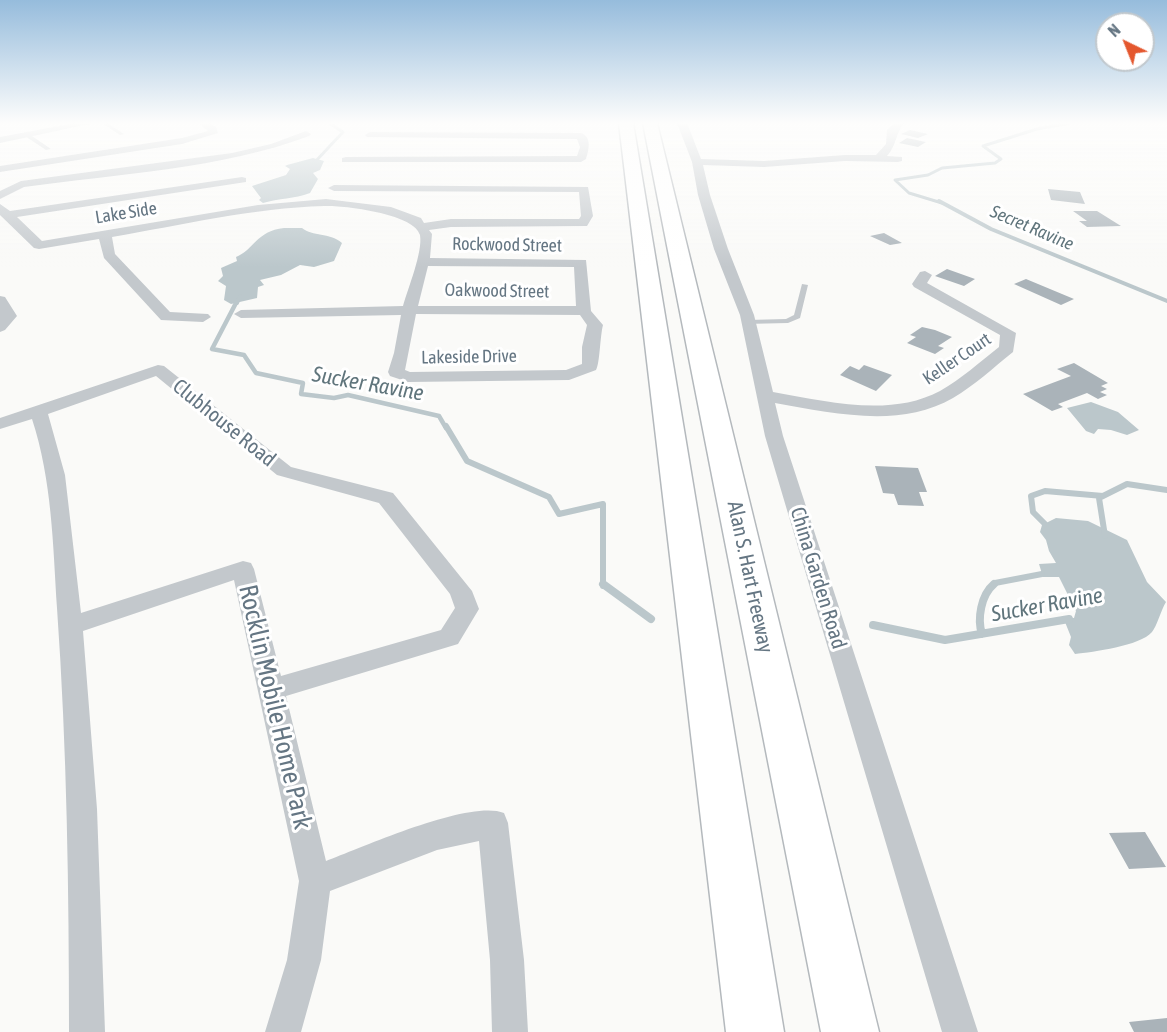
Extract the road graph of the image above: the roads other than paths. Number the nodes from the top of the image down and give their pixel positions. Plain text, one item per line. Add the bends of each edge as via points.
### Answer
1 (253, 171) edge
2 (341, 171) edge
3 (368, 171) edge
4 (633, 171) edge
5 (661, 171) edge
6 (699, 171) edge
7 (244, 182) junction
8 (0, 196) edge
9 (326, 202) junction
10 (4, 211) edge
11 (421, 227) junction
12 (105, 235) junction
13 (422, 262) junction
14 (925, 274) dead end
15 (804, 285) dead end
16 (0, 300) edge
17 (409, 310) junction
18 (584, 311) junction
19 (241, 314) dead end
20 (203, 317) dead end
21 (748, 322) junction
22 (0, 327) edge
23 (765, 396) junction
24 (38, 411) junction
25 (0, 424) edge
26 (71, 626) junction
27 (271, 690) junction
28 (315, 881) junction
29 (87, 1032) edge
30 (283, 1032) edge
31 (510, 1032) edge
32 (754, 1032) edge
33 (850, 1032) edge
34 (960, 1032) edge

1 - 7 street
2 - 9 street
3 - 11 street via 584,189 587,216 583,223 452,223
4 - 32 highway
5 - 33 highway, Alan S. Hart Freeway
6 - 21 street, China Garden Road via 721,249
7 - 8 street via 21,184
7 - 9 street, Lake Side
7 - 10 street
7 - 12 street, Lake Side
9 - 11 street via 391,211 417,221
10 - 12 street, Lake Side via 39,245
11 - 13 street, Lakeside Drive via 426,234
12 - 20 street via 109,255 166,317
13 - 17 street, Lakeside Drive
13 - 18 street, Rockwood Street via 580,263
14 - 23 street, Keller Court via 919,284 1008,333 1007,349 940,398 896,412
15 - 21 lane via 797,316 788,321
16 - 22 street via 9,316
17 - 18 street, Oakwood Street
17 - 18 street, Lakeside Drive via 396,372 408,377 569,375 590,366 595,325
17 - 19 street, Oakwood Street
21 - 23 street, China Garden Road
23 - 34 street, China Garden Road via 774,436
24 - 25 street, Clubhouse Road
24 - 26 street via 49,438 56,477
24 - 27 street, Clubhouse Road via 158,370 284,471 386,498 460,591 467,609 449,637
26 - 27 street, Rocklin Mobile Home Park via 243,569
26 - 29 street via 86,897
27 - 28 street, Rocklin Mobile Home Park
28 - 30 street, Rocklin Mobile Home Park via 304,960
28 - 31 street via 437,835 493,823

